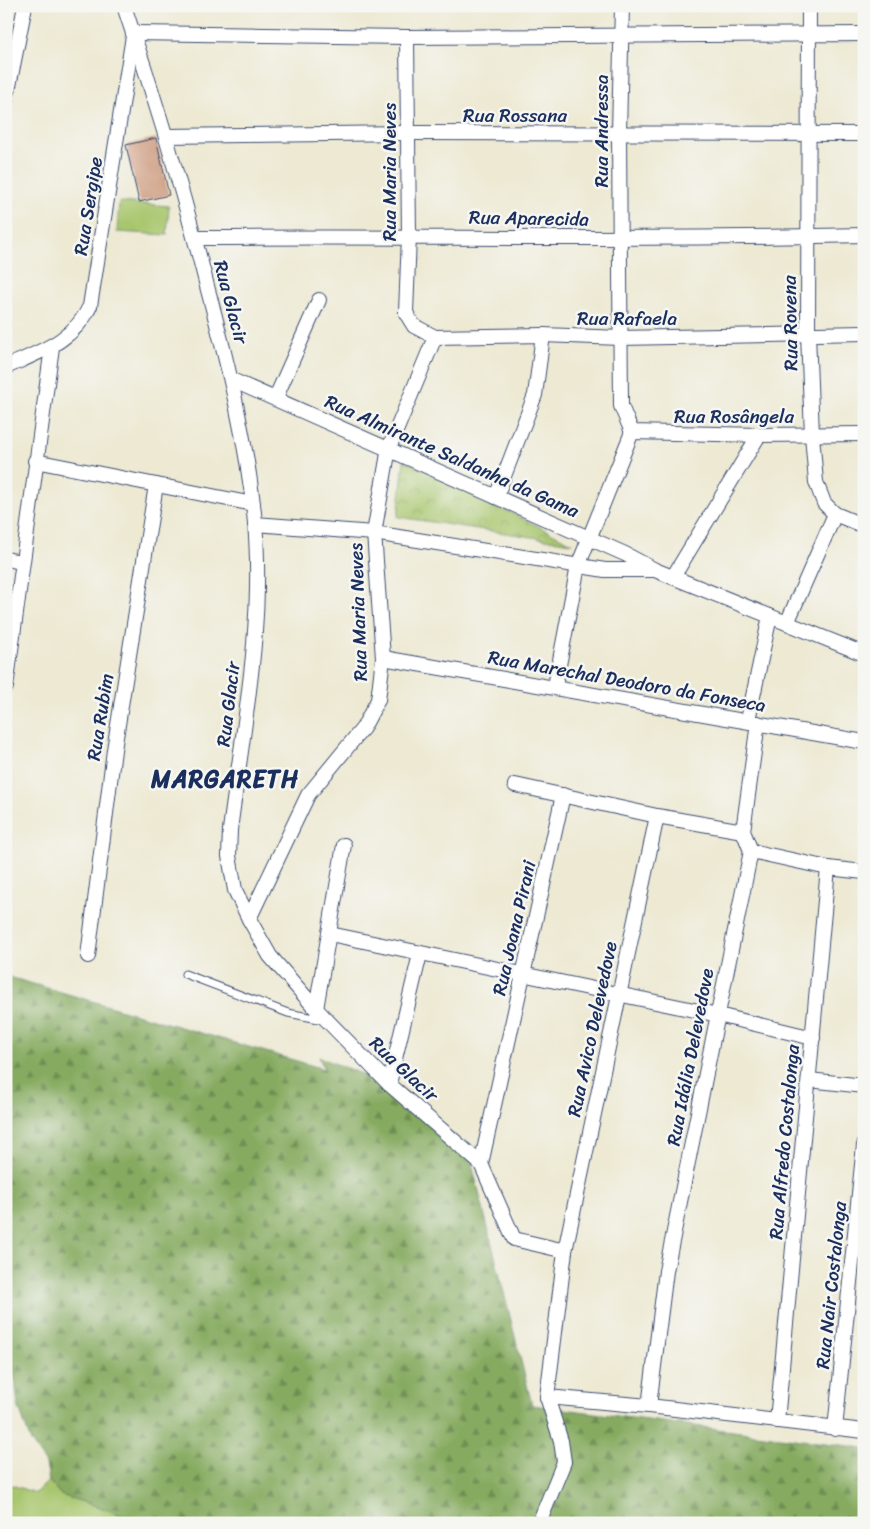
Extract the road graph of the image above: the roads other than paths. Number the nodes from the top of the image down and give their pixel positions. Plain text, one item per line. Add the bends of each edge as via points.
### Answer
1 (25, 6) edge
2 (124, 6) edge
3 (622, 6) edge
4 (809, 6) edge
5 (134, 33) junction
6 (808, 33) junction
7 (864, 34) edge
8 (407, 37) junction
9 (620, 37) junction
10 (6, 100) edge
11 (409, 133) junction
12 (619, 133) junction
13 (809, 134) junction
14 (864, 134) edge
15 (166, 136) junction
16 (864, 235) edge
17 (409, 236) junction
18 (809, 236) junction
19 (195, 238) junction
20 (621, 238) junction
21 (319, 300) dead end
22 (864, 333) edge
23 (808, 334) junction
24 (543, 335) junction
25 (435, 337) junction
26 (621, 338) junction
27 (52, 347) junction
28 (6, 367) edge
29 (232, 380) junction
30 (276, 397) junction
31 (632, 432) junction
32 (864, 434) edge
33 (759, 435) junction
34 (812, 435) junction
35 (389, 448) junction
36 (35, 461) junction
37 (156, 485) junction
38 (496, 497) junction
39 (253, 504) junction
40 (835, 514) junction
41 (255, 524) junction
42 (864, 526) edge
43 (374, 533) junction
44 (588, 538) junction
45 (6, 559) edge
46 (21, 562) junction
47 (578, 566) junction
48 (655, 570) junction
49 (673, 577) junction
50 (770, 616) junction
51 (787, 623) junction
52 (864, 654) edge
53 (383, 658) junction
54 (556, 686) junction
55 (6, 687) edge
56 (753, 722) junction
57 (864, 742) edge
58 (515, 785) dead end
59 (563, 794) junction
60 (656, 816) junction
61 (743, 831) junction
62 (344, 845) dead end
63 (751, 851) junction
64 (828, 868) junction
65 (864, 872) edge
66 (249, 920) junction
67 (330, 934) junction
68 (420, 954) junction
69 (88, 956) dead end
70 (185, 974) dead end
71 (522, 976) junction
72 (618, 995) junction
73 (316, 1009) junction
74 (718, 1015) junction
75 (327, 1020) junction
76 (813, 1038) junction
77 (809, 1080) junction
78 (389, 1084) junction
79 (864, 1086) edge
80 (864, 1145) edge
81 (481, 1164) junction
82 (565, 1251) junction
83 (547, 1398) junction
84 (649, 1406) junction
85 (777, 1421) junction
86 (836, 1428) junction
87 (864, 1431) edge
88 (539, 1523) edge

1 - 10 street
2 - 5 street, Rua Sergipe
3 - 9 street, Rua Andressa
4 - 6 street, Rua Rovena
5 - 8 street
5 - 15 street, Rua Glacir
5 - 27 street, Rua Sergipe via 90,306 80,325
6 - 7 street
6 - 9 street
6 - 13 street, Rua Rovena
8 - 9 street
8 - 11 street, Rua Maria Neves
9 - 12 street, Rua Andressa
11 - 12 street, Rua Rossana
11 - 15 street, Rua Rossana
11 - 17 street, Rua Maria Neves
12 - 13 street, Rua Rossana
12 - 20 street, Rua Andressa
13 - 14 street, Rua Rossana
13 - 18 street, Rua Rovena
15 - 19 street, Rua Glacir
16 - 18 street, Rua Aparecida
17 - 19 street, Rua Aparecida
17 - 20 street, Rua Aparecida
17 - 25 street, Rua Maria Neves via 406,313 411,323
18 - 20 street, Rua Aparecida
18 - 23 street, Rua Rovena
19 - 29 street, Rua Glacir
20 - 26 street, Rua Andressa
21 - 30 street
22 - 23 street, Rua Rafaela
23 - 26 street, Rua Rafaela
23 - 34 street, Rua Rovena
24 - 25 street, Rua Rafaela
24 - 26 street, Rua Rafaela
24 - 38 street via 535,394
25 - 35 street, Rua Maria Neves
26 - 31 street, Rua Andressa via 621,406
27 - 28 street, Rua Sergipe
27 - 36 street
29 - 30 street, Rua Almirante Saldanha da Gama
29 - 39 street, Rua Glacir
30 - 35 street, Rua Almirante Saldanha da Gama
31 - 33 street, Rua Rosângela
31 - 44 street
32 - 34 street, Rua Rosângela
33 - 34 street, Rua Rosângela
33 - 49 street
34 - 40 street, Rua Rovena via 816,482 824,503
35 - 38 street, Rua Almirante Saldanha da Gama
35 - 43 street, Rua Maria Neves
36 - 37 street
36 - 46 street
37 - 39 street
37 - 69 street, Rua Rubim via 113,760
38 - 44 street, Rua Almirante Saldanha da Gama
39 - 41 street, Rua Glacir
40 - 42 street
40 - 51 street
41 - 43 street, Rua Almirante Saldanha da Gama
41 - 66 street, Rua Glacir via 253,660 229,856 235,890
43 - 47 street, Rua Almirante Saldanha da Gama
43 - 53 street, Rua Maria Neves
44 - 47 street
44 - 48 street, Rua Almirante Saldanha da Gama
45 - 46 street
46 - 55 street
47 - 48 street, Rua Almirante Saldanha da Gama via 618,571
47 - 54 street
48 - 49 street, Rua Almirante Saldanha da Gama
49 - 50 street, Rua Almirante Saldanha da Gama
50 - 51 street, Rua Almirante Saldanha da Gama
50 - 56 street
51 - 52 street, Rua Almirante Saldanha da Gama
53 - 54 street, Rua Marechal Deodoro da Fonseca
53 - 66 street, Rua Maria Neves via 381,686 371,716 308,795
54 - 56 street, Rua Marechal Deodoro da Fonseca
56 - 57 street, Rua Marechal Deodoro da Fonseca
56 - 61 street
58 - 59 street
59 - 60 street
59 - 71 street, Rua Joana Pirani
60 - 61 street
60 - 72 street, Rua Avico Delevedove
61 - 63 street
62 - 67 street
63 - 64 street
63 - 74 street, Rua Idália Delevedove
64 - 65 street
64 - 76 street, Rua Alfredo Costalonga
66 - 73 street, Rua Glacir via 270,956
67 - 68 street
67 - 73 street
68 - 71 street
68 - 78 street
70 - 75 lane via 288,1013
71 - 72 street
71 - 81 street, Rua Joana Pirani
72 - 74 street
72 - 82 street, Rua Avico Delevedove
73 - 75 street, Rua Glacir
74 - 76 street
74 - 84 street, Rua Idália Delevedove via 666,1271
75 - 78 street, Rua Glacir
76 - 77 street, Rua Alfredo Costalonga
77 - 79 street
77 - 85 street, Rua Alfredo Costalonga
78 - 81 street, Rua Glacir
80 - 86 street, Rua Nair Costalonga
81 - 82 street, Rua Glacir via 514,1239
82 - 83 street, Rua Avico Delevedove
83 - 84 street
83 - 88 street via 564,1462
84 - 85 street
85 - 86 street
86 - 87 street

